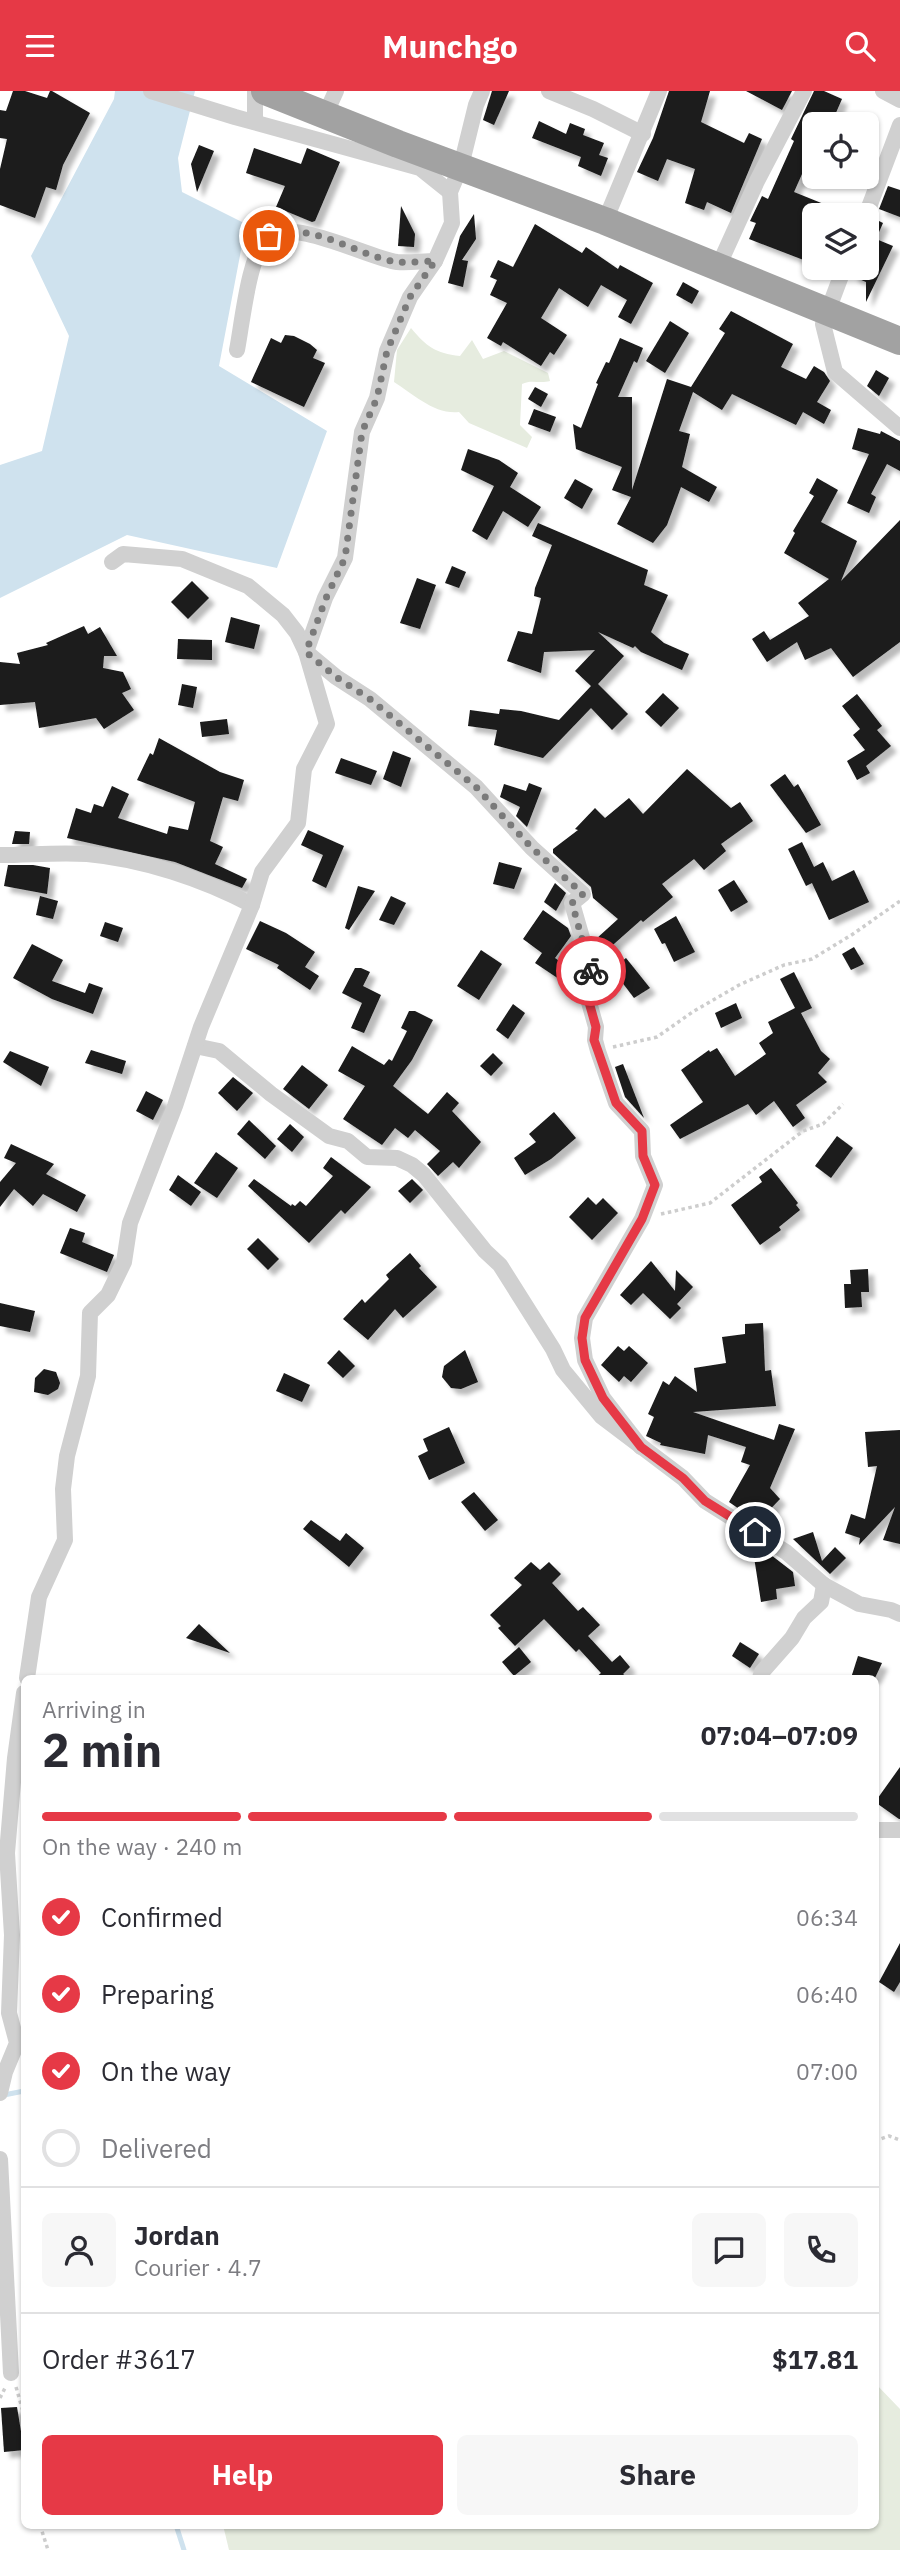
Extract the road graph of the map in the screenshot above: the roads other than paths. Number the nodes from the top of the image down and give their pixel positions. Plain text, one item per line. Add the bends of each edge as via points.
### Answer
1 (151, 91) edge
2 (255, 91) edge
3 (265, 91) edge
4 (482, 91) edge
5 (549, 91) edge
6 (659, 91) edge
7 (804, 91) edge
8 (883, 91) edge
9 (900, 100) edge
10 (331, 102) edge
11 (255, 122) junction
12 (900, 125) edge
13 (642, 134) junction
14 (461, 166) junction
15 (450, 192) junction
16 (871, 203) edge
17 (605, 221) junction
18 (435, 261) junction
19 (718, 267) junction
20 (840, 280) edge
21 (827, 311) junction
22 (900, 341) edge
23 (237, 350) dead end
24 (900, 428) edge
25 (112, 562) dead end
26 (306, 652) junction
27 (0, 855) edge
28 (252, 905) junction
29 (195, 1046) junction
30 (641, 1447) junction
31 (824, 1585) junction
32 (900, 1614) edge
33 (27, 1675) edge
34 (761, 1675) edge
35 (21, 1715) edge
36 (879, 1830) edge
37 (900, 1830) edge
38 (0, 2093) edge
39 (0, 2159) edge
40 (11, 2373) road end

1 - 11 street
2 - 11 street
3 - 10 highway
4 - 14 street
5 - 13 street
6 - 13 street
7 - 19 street
8 - 9 street
10 - 14 highway via 398,144
11 - 15 street via 420,168
12 - 16 street
13 - 17 street
14 - 15 street
14 - 17 highway
15 - 18 street via 452,223
17 - 19 highway
18 - 23 street via 397,262 307,234 269,236 259,248 248,287
18 - 26 street via 410,297 387,351 377,398 362,432 345,558
19 - 21 highway
20 - 21 street
21 - 22 highway
21 - 24 street via 823,324 835,372
25 - 26 street via 123,554 182,558 248,586 283,615
26 - 28 street via 327,724 304,769 298,823 262,871
26 - 30 street via 476,787 532,848 583,894 572,903 591,969 585,988 596,1027 594,1040 616,1103 642,1131 643,1156 655,1185 642,1219 585,1318 582,1338 585,1360 603,1398
27 - 28 street via 87,854 153,866
28 - 29 street
29 - 30 street via 219,1051 329,1136 348,1141 367,1157 397,1158 424,1175 500,1265 563,1370 601,1416
29 - 33 street via 130,1223 124,1262 108,1295 90,1313 88,1376 67,1457 65,1540 39,1597
30 - 31 street via 705,1501 786,1552
31 - 32 street via 859,1604
31 - 34 street via 821,1602
35 - 38 street via 7,1853 12,1935 9,2013 16,2043
36 - 37 street
39 - 40 street

